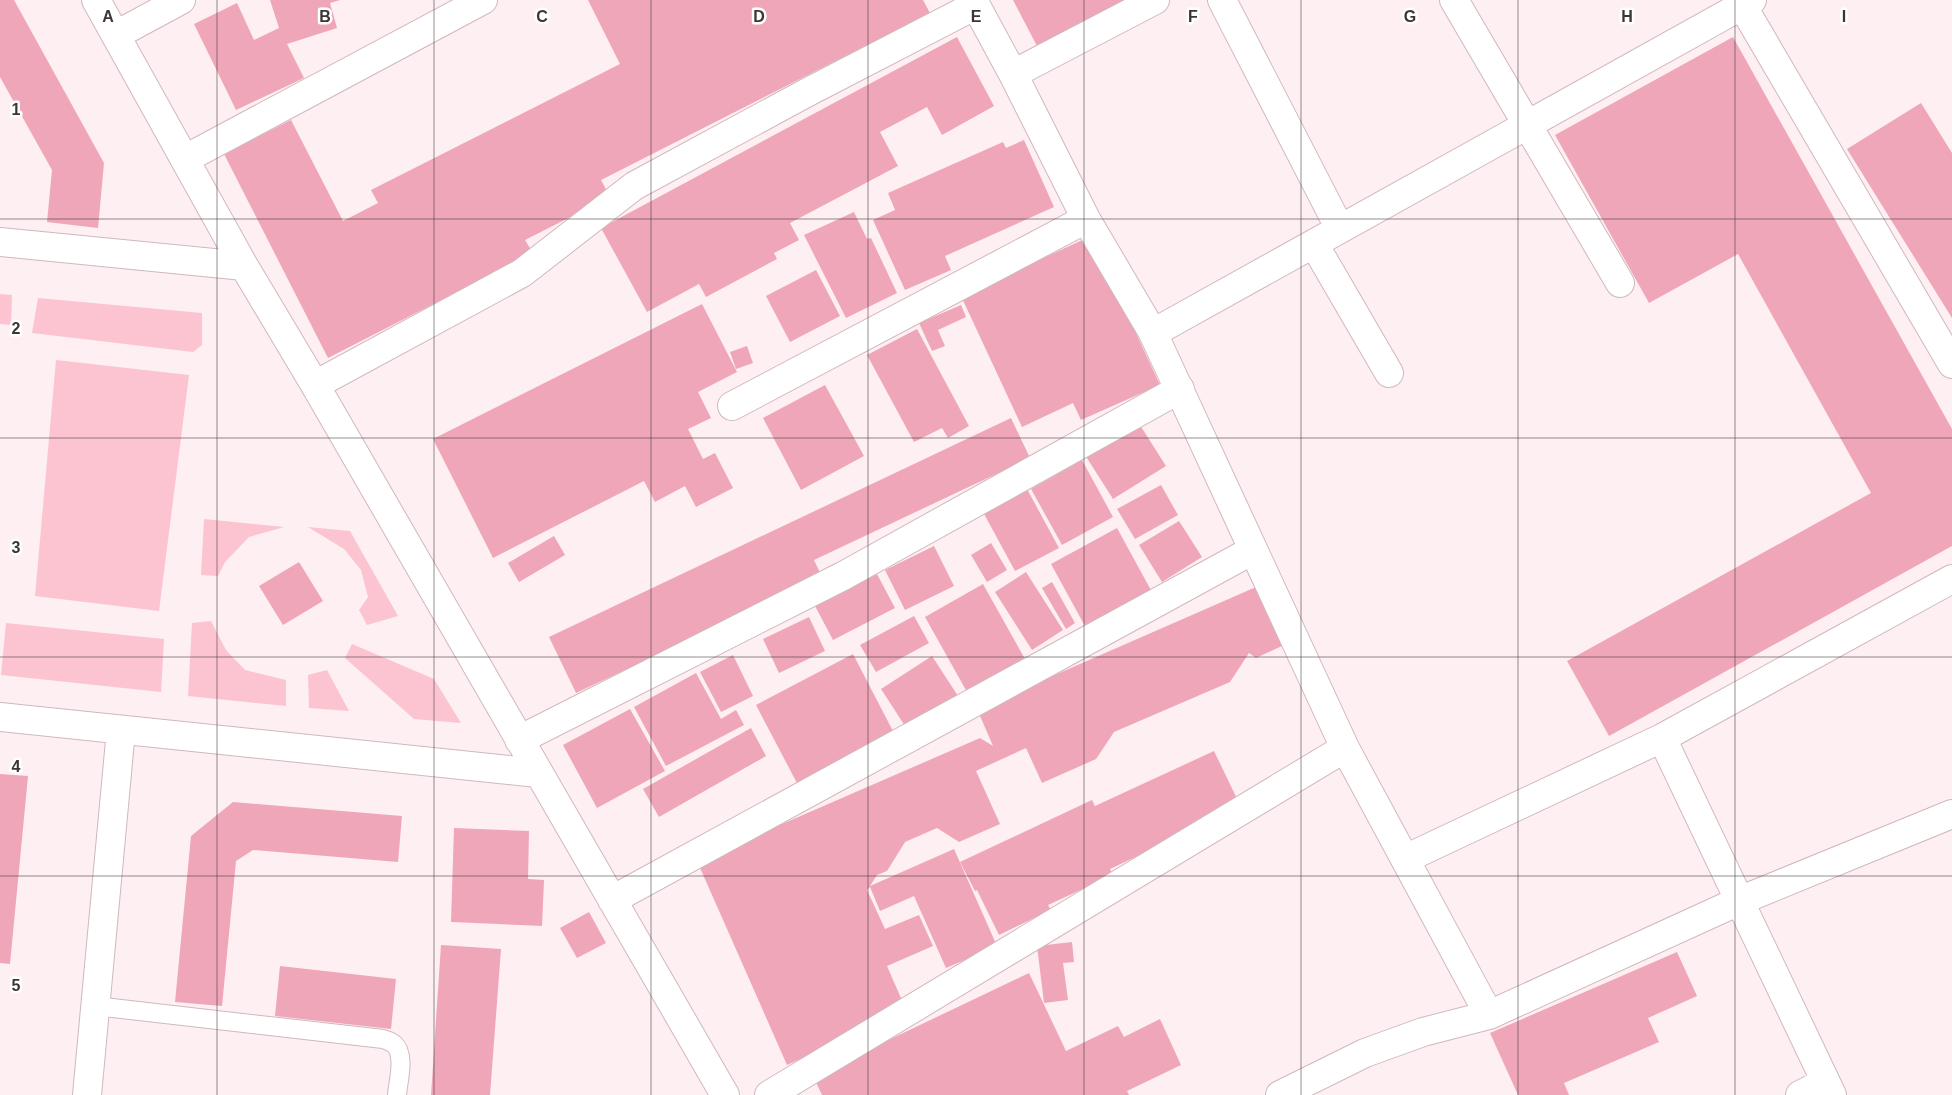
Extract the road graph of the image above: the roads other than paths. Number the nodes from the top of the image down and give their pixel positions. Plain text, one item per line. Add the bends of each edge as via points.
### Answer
1 (96, 0) edge
2 (181, 0) edge
3 (483, 0) edge
4 (1155, 0) edge
5 (1222, 0) edge
6 (1454, 0) edge
7 (1744, 2) edge
8 (975, 3) edge
9 (116, 35) junction
10 (1013, 74) junction
11 (1527, 125) junction
12 (185, 159) junction
13 (1086, 219) junction
14 (1340, 229) junction
15 (0, 242) edge
16 (1314, 244) junction
17 (244, 266) junction
18 (1620, 283) dead end
19 (1153, 333) junction
20 (1952, 364) edge
21 (1389, 373) dead end
22 (315, 385) junction
23 (1180, 389) junction
24 (732, 406) dead end
25 (1253, 550) junction
26 (1952, 579) edge
27 (0, 718) edge
28 (121, 730) junction
29 (1662, 738) junction
30 (519, 740) junction
31 (1344, 748) junction
32 (538, 774) junction
33 (1952, 814) edge
34 (1405, 859) junction
35 (612, 900) junction
36 (1740, 901) junction
37 (95, 1006) junction
38 (1489, 1015) junction
39 (1828, 1088) edge
40 (87, 1095) edge
41 (397, 1095) edge
42 (725, 1095) edge
43 (769, 1095) edge
44 (1280, 1095) edge
45 (1800, 1095) edge

1 - 9 street
2 - 9 street
3 - 12 street
4 - 10 street
5 - 14 street
6 - 11 street
7 - 11 street
7 - 20 street
8 - 10 street
8 - 22 street via 634,186 522,273
9 - 12 street
10 - 13 street
11 - 14 street
11 - 18 street
12 - 17 street
13 - 19 street
13 - 24 street
14 - 16 street
15 - 17 street
16 - 19 street
16 - 21 street
17 - 22 street
19 - 23 street
22 - 30 street
23 - 25 street
23 - 30 street via 843,576
25 - 31 street
25 - 35 street
26 - 29 street
27 - 28 street
28 - 32 street
28 - 37 street
29 - 34 street
29 - 36 street
30 - 32 street
31 - 34 street
31 - 43 street
32 - 35 street
33 - 36 street
34 - 38 street
35 - 42 street
36 - 38 street
36 - 39 street
37 - 40 street
37 - 41 lane via 383,1039 399,1050
38 - 44 street via 1423,1032 1365,1053
39 - 45 street

